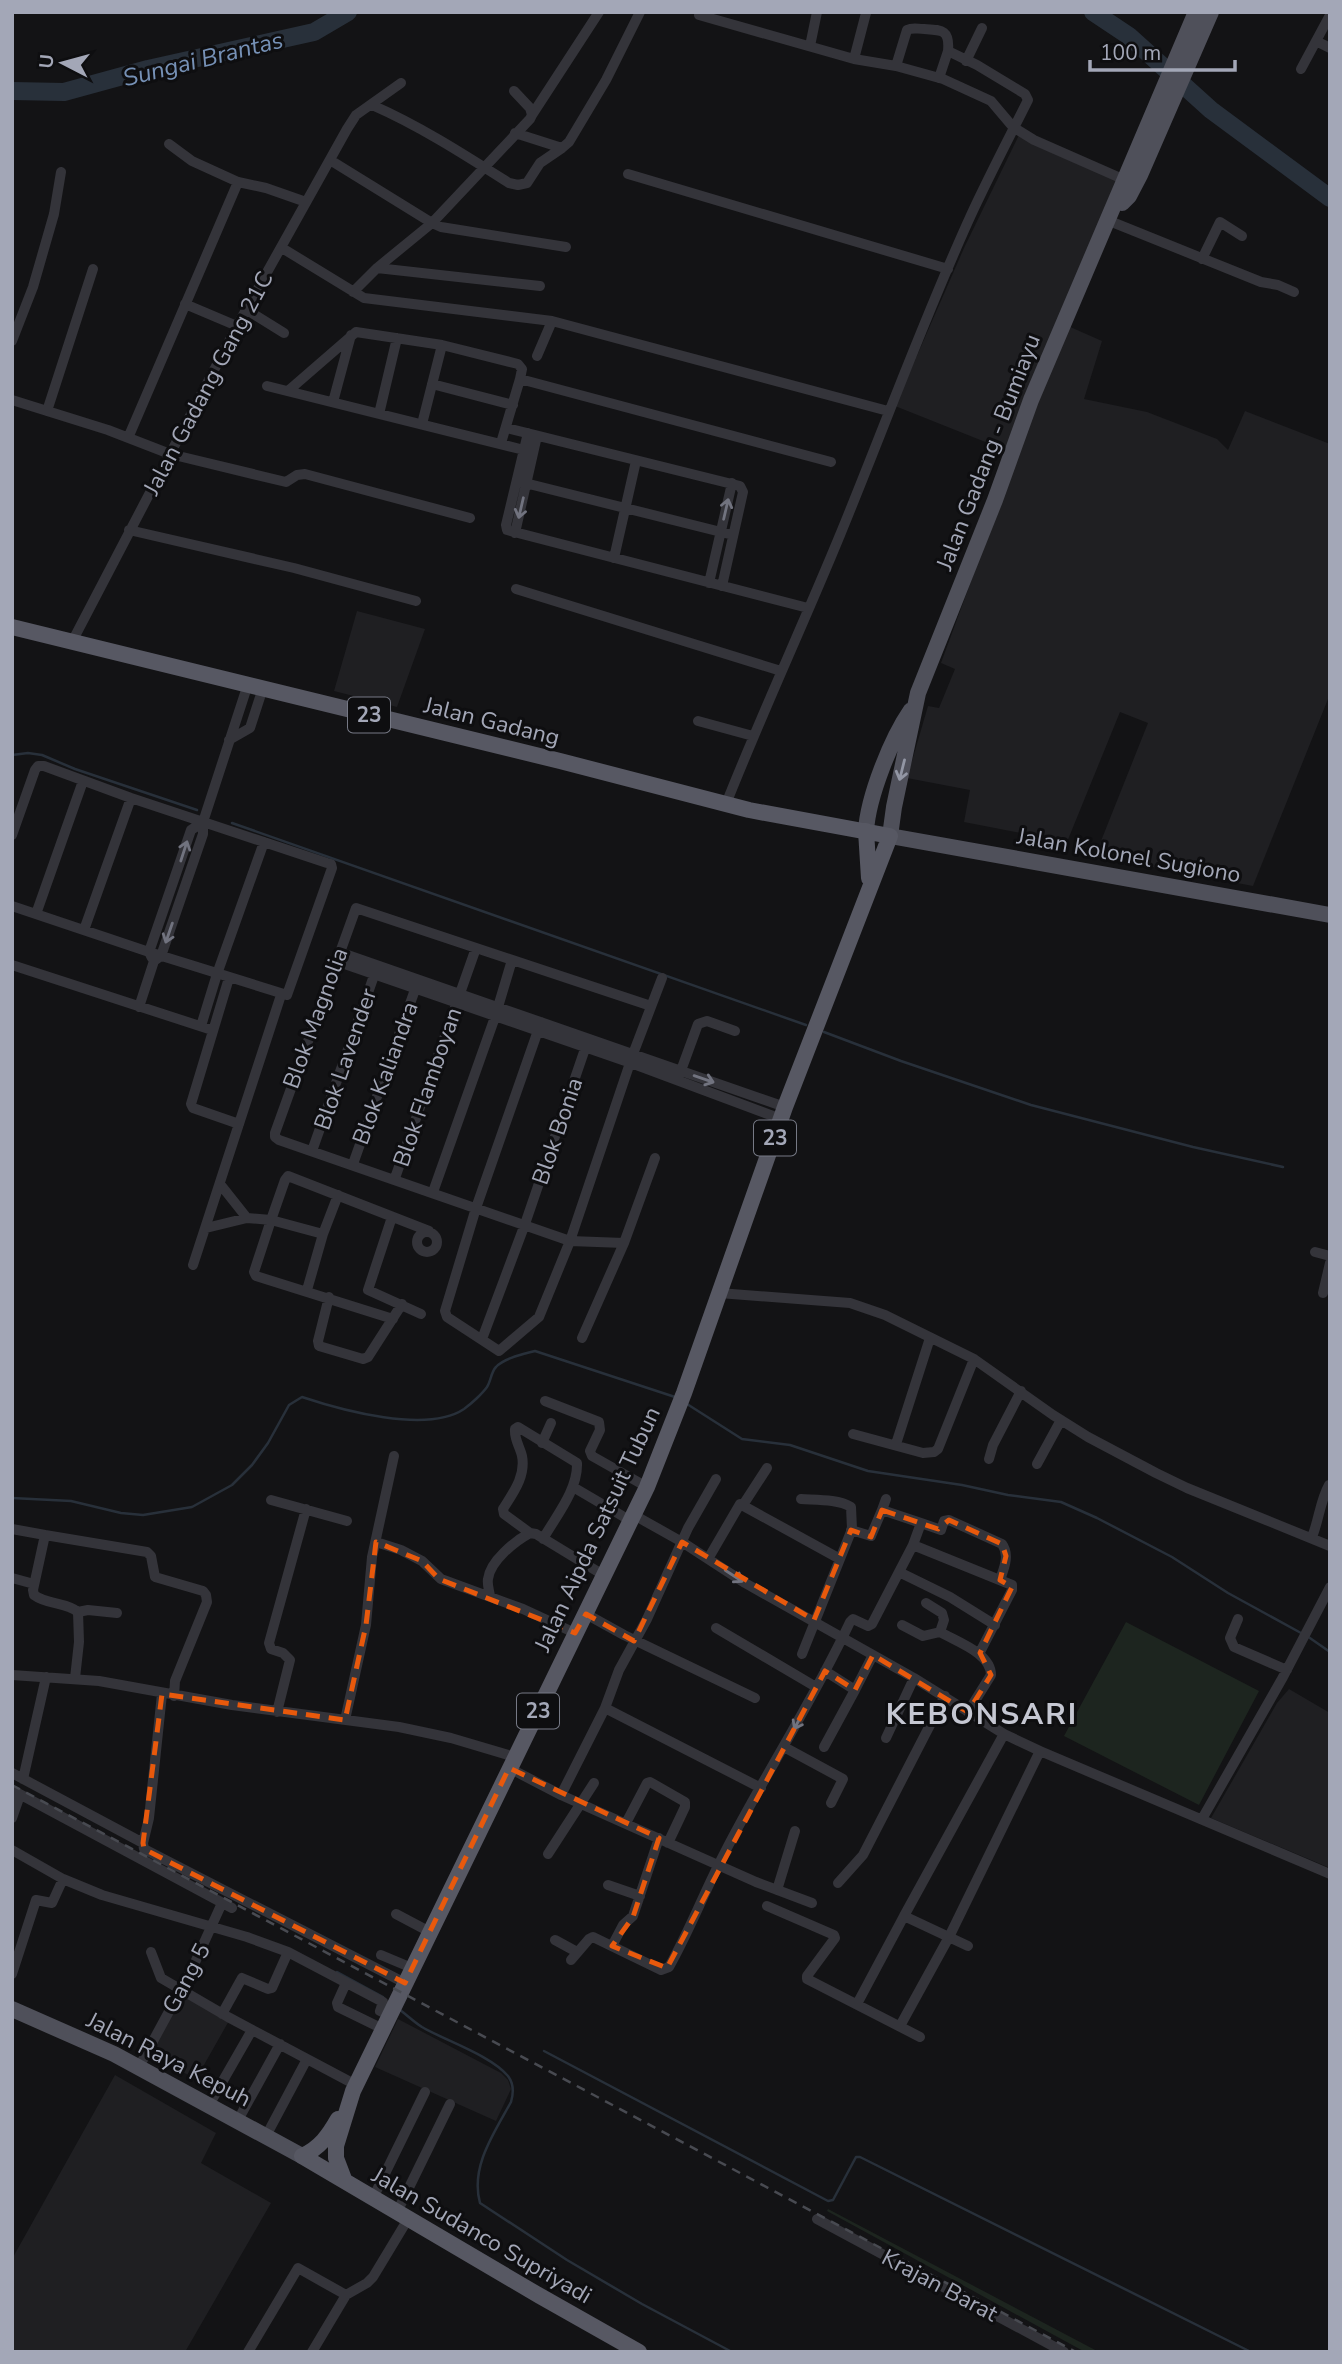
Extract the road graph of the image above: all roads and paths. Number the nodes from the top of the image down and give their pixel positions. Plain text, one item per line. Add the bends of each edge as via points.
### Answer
1 (599, 12) edge
2 (640, 12) edge
3 (817, 12) edge
4 (1196, 12) edge
5 (1211, 12) edge
6 (866, 13) edge
7 (698, 15) dead end
8 (1330, 15) edge
9 (982, 28) dead end
10 (1316, 41) junction
11 (810, 47) junction
12 (1330, 48) edge
13 (948, 51) junction
14 (854, 59) junction
15 (966, 61) junction
16 (896, 66) junction
17 (1301, 69) dead end
18 (939, 78) junction
19 (401, 83) dead end
20 (514, 91) dead end
21 (372, 105) junction
22 (532, 115) junction
23 (1013, 127) junction
24 (515, 133) junction
25 (169, 144) dead end
26 (562, 148) junction
27 (330, 160) junction
28 (484, 167) junction
29 (61, 172) dead end
30 (628, 174) dead end
31 (1132, 174) junction
32 (237, 182) junction
33 (306, 202) junction
34 (1108, 219) junction
35 (432, 223) junction
36 (1242, 236) dead end
37 (566, 247) dead end
38 (282, 248) junction
39 (1202, 259) junction
40 (377, 268) junction
41 (93, 269) dead end
42 (948, 269) junction
43 (540, 286) dead end
44 (353, 292) junction
45 (1294, 292) dead end
46 (185, 304) junction
47 (247, 310) junction
48 (552, 321) junction
49 (237, 326) junction
50 (284, 333) dead end
51 (351, 334) junction
52 (397, 338) junction
53 (12, 341) edge
54 (442, 345) junction
55 (537, 356) dead end
56 (520, 379) junction
57 (432, 384) junction
58 (267, 386) dead end
59 (288, 391) junction
60 (12, 400) edge
61 (332, 402) junction
62 (513, 404) junction
63 (47, 411) junction
64 (888, 411) junction
65 (379, 414) junction
66 (422, 424) junction
67 (507, 428) junction
68 (532, 435) junction
69 (128, 438) junction
70 (501, 443) junction
71 (524, 450) junction
72 (170, 454) junction
73 (636, 461) junction
74 (831, 462) dead end
75 (522, 482) junction
76 (732, 483) junction
77 (625, 508) junction
78 (470, 519) dead end
79 (129, 530) junction
80 (721, 532) junction
81 (733, 535) junction
82 (614, 558) junction
83 (709, 583) junction
84 (722, 586) junction
85 (516, 589) dead end
86 (416, 601) dead end
87 (808, 608) junction
88 (12, 627) edge
89 (73, 640) junction
90 (781, 671) junction
91 (255, 686) junction
92 (915, 705) junction
93 (698, 721) dead end
94 (753, 736) junction
95 (229, 740) junction
96 (83, 781) junction
97 (131, 798) junction
98 (726, 804) junction
99 (203, 822) junction
100 (866, 831) junction
101 (12, 835) edge
102 (890, 836) junction
103 (921, 841) joint
104 (264, 842) junction
105 (174, 881) junction
106 (869, 884) junction
107 (186, 885) junction
108 (12, 906) edge
109 (36, 914) junction
110 (1330, 915) edge
111 (83, 930) junction
112 (476, 948) junction
113 (155, 956) junction
114 (337, 957) junction
115 (512, 960) junction
116 (12, 965) edge
117 (376, 971) junction
118 (217, 974) junction
119 (229, 978) junction
120 (662, 978) dead end
121 (417, 985) junction
122 (281, 995) junction
123 (457, 1000) junction
124 (651, 1006) junction
125 (139, 1007) junction
126 (496, 1013) junction
127 (201, 1027) junction
128 (540, 1027) junction
129 (212, 1030) junction
130 (735, 1031) dead end
131 (587, 1043) junction
132 (632, 1058) junction
133 (680, 1075) junction
134 (783, 1113) junction
135 (239, 1125) junction
136 (313, 1151) junction
137 (655, 1158) dead end
138 (353, 1164) junction
139 (395, 1178) junction
140 (220, 1184) junction
141 (433, 1192) junction
142 (338, 1195) junction
143 (476, 1208) junction
144 (392, 1217) junction
145 (247, 1218) junction
146 (271, 1220) junction
147 (408, 1223) junction
148 (525, 1224) junction
149 (206, 1228) junction
150 (429, 1231) junction
151 (323, 1234) junction
152 (417, 1241) junction
153 (570, 1241) junction
154 (624, 1243) junction
155 (1315, 1252) dead end
156 (1330, 1256) edge
157 (1330, 1263) edge
158 (193, 1265) dead end
159 (307, 1290) junction
160 (368, 1290) junction
161 (719, 1293) junction
162 (1323, 1293) dead end
163 (329, 1297) junction
164 (402, 1304) junction
165 (363, 1308) junction
166 (421, 1314) dead end
167 (394, 1319) junction
168 (582, 1338) dead end
169 (930, 1338) junction
170 (482, 1339) junction
171 (974, 1359) junction
172 (1021, 1391) junction
173 (545, 1401) dead end
174 (1061, 1420) junction
175 (551, 1423) dead end
176 (853, 1434) dead end
177 (542, 1443) junction
178 (896, 1444) junction
179 (394, 1456) dead end
180 (989, 1459) dead end
181 (1037, 1464) dead end
182 (767, 1468) dead end
183 (716, 1479) dead end
184 (1317, 1479) dead end
185 (1330, 1485) edge
186 (573, 1487) junction
187 (647, 1487) junction
188 (801, 1499) dead end
189 (886, 1499) dead end
190 (271, 1500) dead end
191 (743, 1505) junction
192 (306, 1509) junction
193 (882, 1510) junction
194 (632, 1518) junction
195 (346, 1521) dead end
196 (921, 1523) junction
197 (12, 1530) edge
198 (851, 1530) junction
199 (530, 1533) junction
200 (45, 1535) junction
201 (1312, 1537) junction
202 (543, 1539) junction
203 (376, 1542) junction
204 (682, 1542) junction
205 (913, 1545) junction
206 (1330, 1546) edge
207 (708, 1559) junction
208 (839, 1559) junction
209 (900, 1572) junction
210 (604, 1576) junction
211 (12, 1578) edge
212 (1000, 1580) junction
213 (34, 1584) junction
214 (1330, 1587) edge
215 (490, 1595) junction
216 (1320, 1603) junction
217 (926, 1604) dead end
218 (1330, 1611) edge
219 (78, 1612) junction
220 (117, 1613) dead end
221 (586, 1614) junction
222 (1238, 1619) dead end
223 (814, 1621) junction
224 (902, 1625) dead end
225 (995, 1625) junction
226 (716, 1628) dead end
227 (940, 1632) junction
228 (575, 1633) junction
229 (842, 1638) junction
230 (635, 1640) junction
231 (802, 1654) dead end
232 (979, 1654) junction
233 (873, 1655) junction
234 (1287, 1670) junction
235 (825, 1671) junction
236 (12, 1675) edge
237 (47, 1677) junction
238 (75, 1678) junction
239 (914, 1678) junction
240 (816, 1687) junction
241 (855, 1690) junction
242 (162, 1694) junction
243 (174, 1696) junction
244 (945, 1696) junction
245 (755, 1698) dead end
246 (605, 1708) junction
247 (277, 1712) junction
248 (968, 1712) junction
249 (345, 1720) junction
250 (1004, 1734) junction
251 (886, 1738) dead end
252 (824, 1747) dead end
253 (784, 1748) junction
254 (1040, 1751) junction
255 (512, 1763) junction
256 (12, 1773) edge
257 (23, 1779) junction
258 (594, 1783) dead end
259 (761, 1788) junction
260 (16, 1793) edge
261 (561, 1795) junction
262 (580, 1803) junction
263 (831, 1803) dead end
264 (12, 1818) edge
265 (1202, 1819) junction
266 (626, 1824) junction
267 (795, 1830) dead end
268 (664, 1840) junction
269 (143, 1843) junction
270 (12, 1850) edge
271 (548, 1854) dead end
272 (718, 1866) junction
273 (1330, 1874) edge
274 (63, 1879) junction
275 (838, 1883) dead end
276 (608, 1885) dead end
277 (777, 1890) junction
278 (640, 1896) junction
279 (812, 1903) dead end
280 (767, 1906) dead end
281 (396, 1914) dead end
282 (904, 1916) junction
283 (213, 1925) junction
284 (430, 1932) junction
285 (949, 1937) junction
286 (555, 1940) dead end
287 (612, 1946) junction
288 (968, 1946) dead end
289 (151, 1952) dead end
290 (288, 1952) junction
291 (381, 1955) dead end
292 (12, 1974) edge
293 (408, 1976) junction
294 (346, 1983) junction
295 (180, 1990) junction
296 (857, 2004) junction
297 (12, 2009) edge
298 (222, 2014) junction
299 (389, 2016) junction
300 (900, 2026) junction
301 (252, 2030) junction
302 (920, 2037) dead end
303 (280, 2044) junction
304 (307, 2059) junction
305 (139, 2067) junction
306 (354, 2090) junction
307 (425, 2092) dead end
308 (450, 2104) dead end
309 (209, 2105) junction
310 (238, 2120) junction
311 (266, 2136) junction
312 (302, 2156) junction
313 (344, 2179) junction
314 (373, 2198) junction
315 (402, 2215) junction
316 (817, 2219) dead end
317 (346, 2295) junction
318 (248, 2352) edge
319 (312, 2352) edge
320 (639, 2352) edge
321 (1064, 2352) edge

1 - 22 street
2 - 26 street via 606,80
3 - 11 street
4 - 31 main road, Jalan Gadang - Bumiayu
5 - 31 main road, Jalan Gadang - Bumiayu
6 - 14 street
7 - 11 street
8 - 10 street
9 - 15 street
10 - 12 street
10 - 17 street
11 - 14 street
13 - 15 street
13 - 16 street via 942,30 910,28
13 - 18 street
14 - 16 street
15 - 23 street via 1027,96
16 - 18 street
18 - 23 street via 991,100
19 - 21 street, Jalan Gadang Gang 21C
20 - 22 street
21 - 27 street, Jalan Gadang Gang 21C via 356,115
21 - 28 street
22 - 24 street
23 - 31 street via 1034,140
23 - 42 street
24 - 26 street
24 - 28 street
25 - 32 street via 192,161
26 - 28 street via 540,163 527,183 509,183
27 - 33 street, Jalan Gadang Gang 21C
27 - 35 street
28 - 35 street
29 - 53 street via 33,287
30 - 42 street
31 - 34 main road, Jalan Gadang - Bumiayu via 1129,197
32 - 33 street
32 - 46 street
33 - 38 street, Jalan Gadang Gang 21C
34 - 39 street
34 - 92 main road, Jalan Gadang - Bumiayu via 1031,400
35 - 37 street
35 - 40 street
36 - 39 street via 1220,222
38 - 44 street
38 - 47 street, Jalan Gadang Gang 21C
39 - 45 street
40 - 43 street
40 - 44 street
41 - 63 street
42 - 64 street
44 - 48 street via 364,298
46 - 49 street
46 - 69 street
47 - 49 street, Jalan Gadang Gang 21C
47 - 50 street
48 - 55 street
48 - 64 street
49 - 72 street, Jalan Gadang Gang 21C
51 - 52 street
51 - 59 street
51 - 61 street
52 - 54 street
52 - 65 street
54 - 56 street via 518,364
54 - 57 street
56 - 62 street
56 - 74 street
57 - 62 street
57 - 66 street
58 - 59 street
59 - 61 street
60 - 63 street
61 - 65 street
62 - 67 street
63 - 69 street
64 - 87 street
65 - 66 street
66 - 70 street
67 - 68 street
67 - 70 street
68 - 71 street
68 - 73 street
68 - 75 street
69 - 72 street
70 - 71 street
71 - 75 street
72 - 78 street via 286,482 305,474
72 - 79 street, Jalan Gadang Gang 21C
73 - 76 street
73 - 77 street
75 - 77 street
75 - 82 street via 506,528
80 -> 76 street
76 - 81 street via 743,492
77 - 80 street
77 - 82 street
79 - 86 street
79 - 89 street, Jalan Gadang Gang 21C
80 - 81 street
80 - 83 street
81 - 84 street
82 - 83 street
83 - 84 street
84 - 87 street
85 - 90 street
87 - 90 street
88 - 89 highway, Jalan Gadang / 23
89 - 91 highway, Jalan Gadang / 23
90 - 94 street
91 - 95 street
91 - 95 street via 250,728
91 - 98 highway, Jalan Gadang / 23
92 - 100 main road, Jalan Gadang - Bumiayu via 898,731 875,789
92 -> 102 main road, Jalan Gadang - Bumiayu
93 - 94 street
94 - 98 street
95 - 99 street
96 - 97 street
96 - 101 street via 38,766
96 - 109 street
97 - 99 street
97 - 111 street
98 - 100 highway, Jalan Gadang / 23
99 - 104 street
105 -> 99 street via 191,830
99 - 107 street via 204,834
100 - 102 highway, Jalan Gadang
100 - 106 highway, Jalan Aipda Satsuit Tubun / 23
102 - 103 main road, Jalan Gadang
102 - 106 highway, Jalan Aipda Satsuit Tubun / 23
103 - 110 main road, Jalan Kolonel Sugiono
104 - 118 street
104 - 122 street via 331,864 332,869 290,992
105 - 107 street
105 - 113 street
106 - 134 highway, Jalan Aipda Satsuit Tubun / 23
107 -> 113 street
108 - 109 street
109 - 111 street
111 - 113 street
112 - 114 street, Blok Magnolia via 360,908 354,911
112 - 115 street
112 - 123 street, Blok Flamboyan
113 - 118 street
113 - 125 street
114 - 117 street
114 - 136 street, Blok Magnolia via 275,1133 279,1140
115 - 124 street
115 - 126 street
116 - 125 street
117 - 121 street
117 - 136 street, Blok Lavender
118 - 119 street
118 - 127 street
119 - 122 street
119 - 129 street
120 - 124 street
121 - 123 street
121 - 138 street, Blok Kaliandra
122 - 135 street
123 - 126 street
123 - 139 street, Blok Flamboyan
124 - 132 street
125 - 127 street
126 - 128 street
126 - 141 street
127 - 129 street
128 - 131 street
128 - 143 street
129 - 135 street via 191,1104
130 - 133 street via 707,1021 698,1024
131 - 132 street
131 - 148 street, Blok Bonia
132 - 133 street
132 - 153 street
133 - 134 street
134 - 161 highway, Jalan Aipda Satsuit Tubun / 23
135 - 140 street
136 - 138 street
137 - 154 street
138 - 139 street
139 - 141 street
140 - 145 street
140 - 149 street
141 - 143 street
142 - 144 street
142 - 146 street via 288,1176
142 - 151 street
143 - 148 street
143 - 170 street via 445,1313
144 - 147 street
144 - 160 street
145 - 146 street
145 - 149 street
146 - 151 street
146 - 159 street via 256,1276
147 - 150 street
147 - 152 street
148 - 153 street
148 - 170 street, Blok Bonia
149 - 158 street
150 - 152 street
150 - 152 street via 438,1241 434,1250 424,1252
151 - 159 street
153 - 154 street
153 - 170 street via 539,1317 499,1351
154 - 168 street
155 - 156 street
157 - 162 street
159 - 163 street
160 - 164 street
160 - 165 street
161 - 169 street via 850,1303
161 - 187 highway, Jalan Aipda Satsuit Tubun / 23
163 - 165 street
163 - 167 street via 318,1341 321,1348 366,1358
164 - 166 street
164 - 167 street
165 - 167 street
169 - 171 street
169 - 178 street
171 - 172 street
171 - 178 street via 938,1449 923,1453
172 - 174 street
172 - 180 street
173 - 187 street via 599,1422 592,1456
174 - 181 street
174 - 201 street via 1186,1488
175 - 177 street
176 - 178 street
177 - 186 street via 577,1463
177 - 199 street via 515,1429 523,1473 503,1509
179 - 203 street
182 - 191 street
183 - 204 street
184 - 185 street
185 - 201 street
186 - 194 street
186 - 202 street
187 - 194 highway, Jalan Aipda Satsuit Tubun / 23
188 - 198 street via 848,1504
189 - 193 street
190 - 192 street
191 - 207 street via 737,1506
191 - 208 street
192 - 195 street
192 - 247 street via 269,1643 290,1660
193 - 196 street
193 - 198 street via 871,1535
194 - 204 street
194 - 210 highway, Jalan Aipda Satsuit Tubun / 23
196 - 205 street
196 - 212 street via 940,1530 948,1520 1002,1544 1006,1556
197 - 200 street
198 - 208 street
199 - 202 street
199 - 215 street via 491,1569
200 - 213 street
200 - 243 street via 147,1552 152,1556 155,1577 203,1591 208,1601 175,1681
201 - 206 street
202 - 210 street
203 - 215 street via 422,1561 441,1579
203 - 249 street via 366,1625
204 - 207 street
204 - 230 street
205 - 209 street
205 - 212 street
207 -> 223 street
208 - 223 street
209 - 225 street
209 - 229 street via 871,1626 852,1619
210 - 221 highway, Jalan Aipda Satsuit Tubun / 23
211 - 213 street
212 - 225 street via 1012,1587
213 - 219 street via 36,1598
214 - 216 street
215 - 228 street
216 - 218 street
216 - 234 street
217 - 227 street via 943,1613
219 - 220 street
219 - 238 street
221 - 228 highway, Jalan Aipda Satsuit Tubun / 23
221 - 230 street
222 - 234 street via 1230,1637 1234,1647
223 - 229 street
223 - 231 street
224 - 227 street via 923,1636
225 - 232 street
226 - 240 street
227 - 232 street
228 - 255 highway, Jalan Aipda Satsuit Tubun / 23
229 - 233 street
229 - 235 street
230 - 245 street
230 - 246 street
232 - 248 street via 991,1675
233 - 239 street
233 - 241 street
234 - 265 street
235 - 240 street
235 - 241 street
236 - 237 street
237 - 238 street
237 - 257 street
238 - 242 street
239 - 244 street
239 - 251 street
240 -> 253 street
241 - 252 street
242 - 243 street
242 - 269 street
243 - 247 street
244 - 248 street
244 - 275 street via 864,1852
246 - 259 street
246 - 261 street
247 - 249 street
248 - 250 street
249 - 255 street via 438,1735
250 - 254 street
250 - 282 street
253 - 259 street
253 - 263 street via 842,1779
254 - 265 street
254 - 285 street
255 - 261 street
255 - 284 highway, Jalan Aipda Satsuit Tubun / 23
256 - 257 street
257 - 269 street
258 - 262 street
259 - 272 street
260 - 264 street
260 - 283 street, Gang 5 via 227,1906
261 - 262 street
262 - 266 street
262 - 271 street
265 - 273 street
266 - 268 street
266 - 268 street via 650,1782 686,1804
267 - 277 street
268 - 272 street
268 - 278 street
269 - 293 street via 144,1849
270 - 274 street
272 - 277 street
272 - 287 street via 667,1968 661,1970
274 - 283 street via 102,1895
274 - 292 street via 52,1903 36,1900
276 - 278 street
277 - 279 street
278 - 287 street via 633,1916
280 - 296 street via 834,1935 807,1978
281 - 284 street
282 - 285 street
282 - 296 street
283 - 290 street
283 - 295 street, Gang 5
284 - 293 highway, Jalan Aipda Satsuit Tubun / 23
285 - 288 street
285 - 300 street
286 - 287 street via 574,1956 589,1938
289 - 295 street via 159,1975
290 - 294 street
290 - 298 street via 272,1988 242,1978
291 - 293 street
293 - 299 highway, Jalan Aipda Satsuit Tubun / 23
294 - 299 street via 383,2002 380,2011
294 - 299 street via 338,2007
295 - 298 street
295 - 305 street, Gang 5
296 - 300 street
297 - 305 main road, Jalan Raya Kepuh
298 - 301 street
299 - 306 highway, Jalan Aipda Satsuit Tubun / 23
300 - 302 street
301 - 303 street
301 - 309 street
303 - 304 street
303 - 310 street
304 - 306 street
304 - 311 street
305 - 309 main road, Jalan Raya Kepuh
306 - 312 highway, Jalan Aipda Satsuit Tubun / 23 via 325,2140
306 - 313 highway, Jalan Aipda Satsuit Tubun / 23 via 336,2146 335,2158
307 - 314 street
308 - 315 street
309 - 310 main road, Jalan Raya Kepuh
310 - 311 main road, Jalan Raya Kepuh
311 - 312 main road, Jalan Raya Kepuh
312 - 313 highway, Jalan Sudanco Supriyadi
313 - 314 highway, Jalan Sudanco Supriyadi
314 - 315 highway, Jalan Sudanco Supriyadi
315 - 317 street via 373,2277
315 - 320 highway, Jalan Sudanco Supriyadi
316 - 321 street, Krajan Barat
317 - 318 street via 298,2268
317 - 319 street

